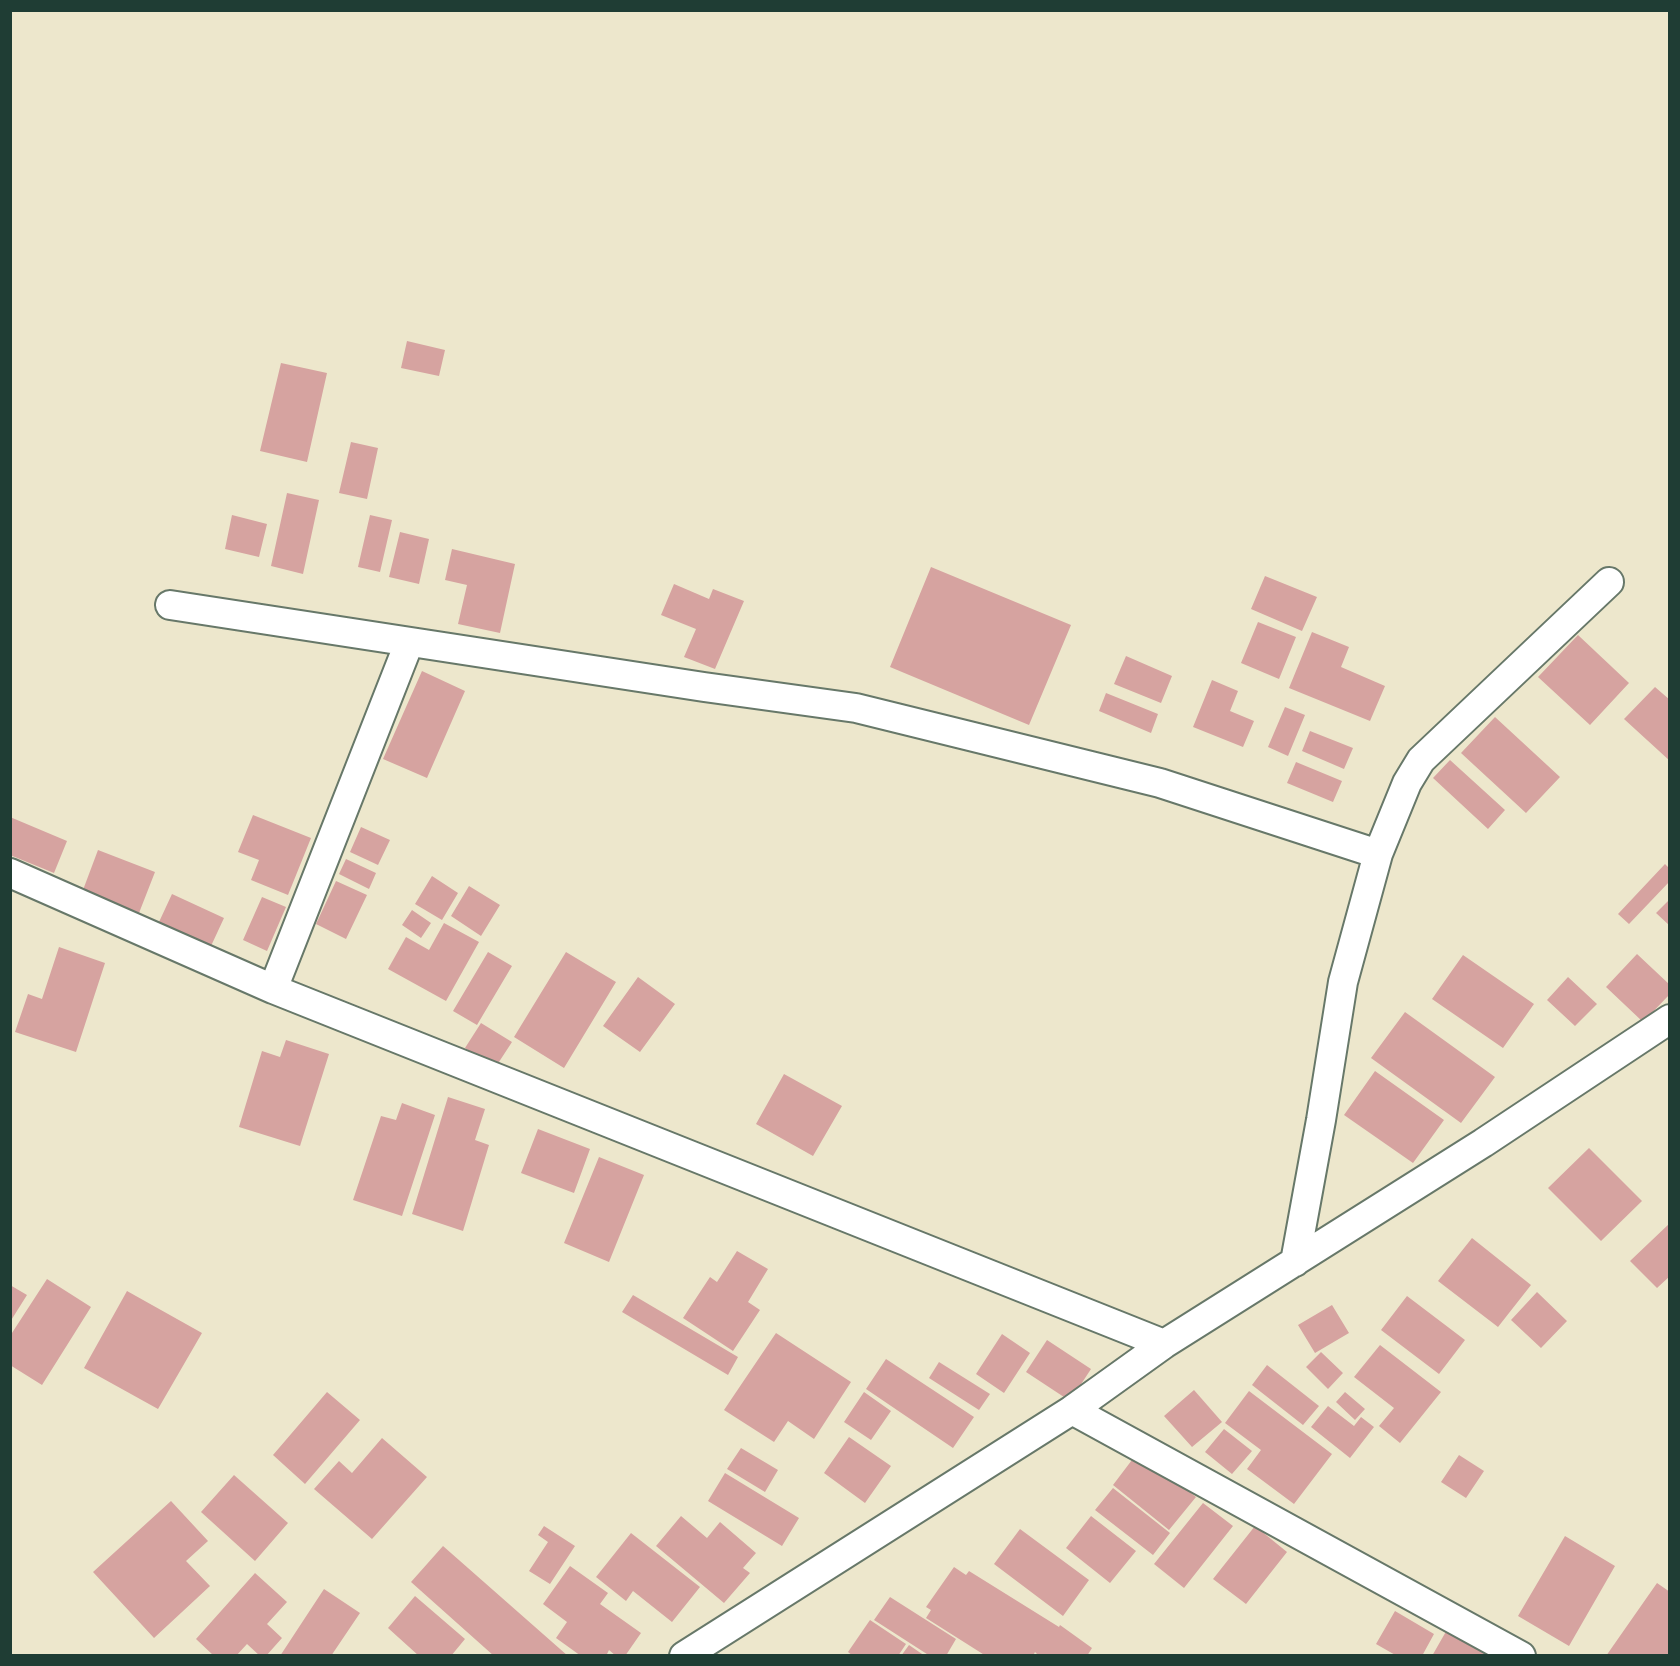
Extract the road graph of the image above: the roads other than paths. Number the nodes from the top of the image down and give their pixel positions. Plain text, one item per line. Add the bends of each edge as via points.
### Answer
1 (1609, 582) dead end
2 (170, 605) dead end
3 (409, 642) junction
4 (1378, 854) junction
5 (10, 873) edge
6 (273, 988) junction
7 (1670, 1019) edge
8 (1295, 1262) junction
9 (1164, 1344) junction
10 (1072, 1410) junction
11 (684, 1656) edge
12 (1521, 1656) edge

1 - 4 street via 1421,759
2 - 3 street
3 - 4 street via 855,708 1160,783
3 - 6 street
4 - 8 street via 1343,982
5 - 6 street
6 - 9 street
7 - 8 street
8 - 9 street
9 - 10 street
10 - 11 street
10 - 12 street

